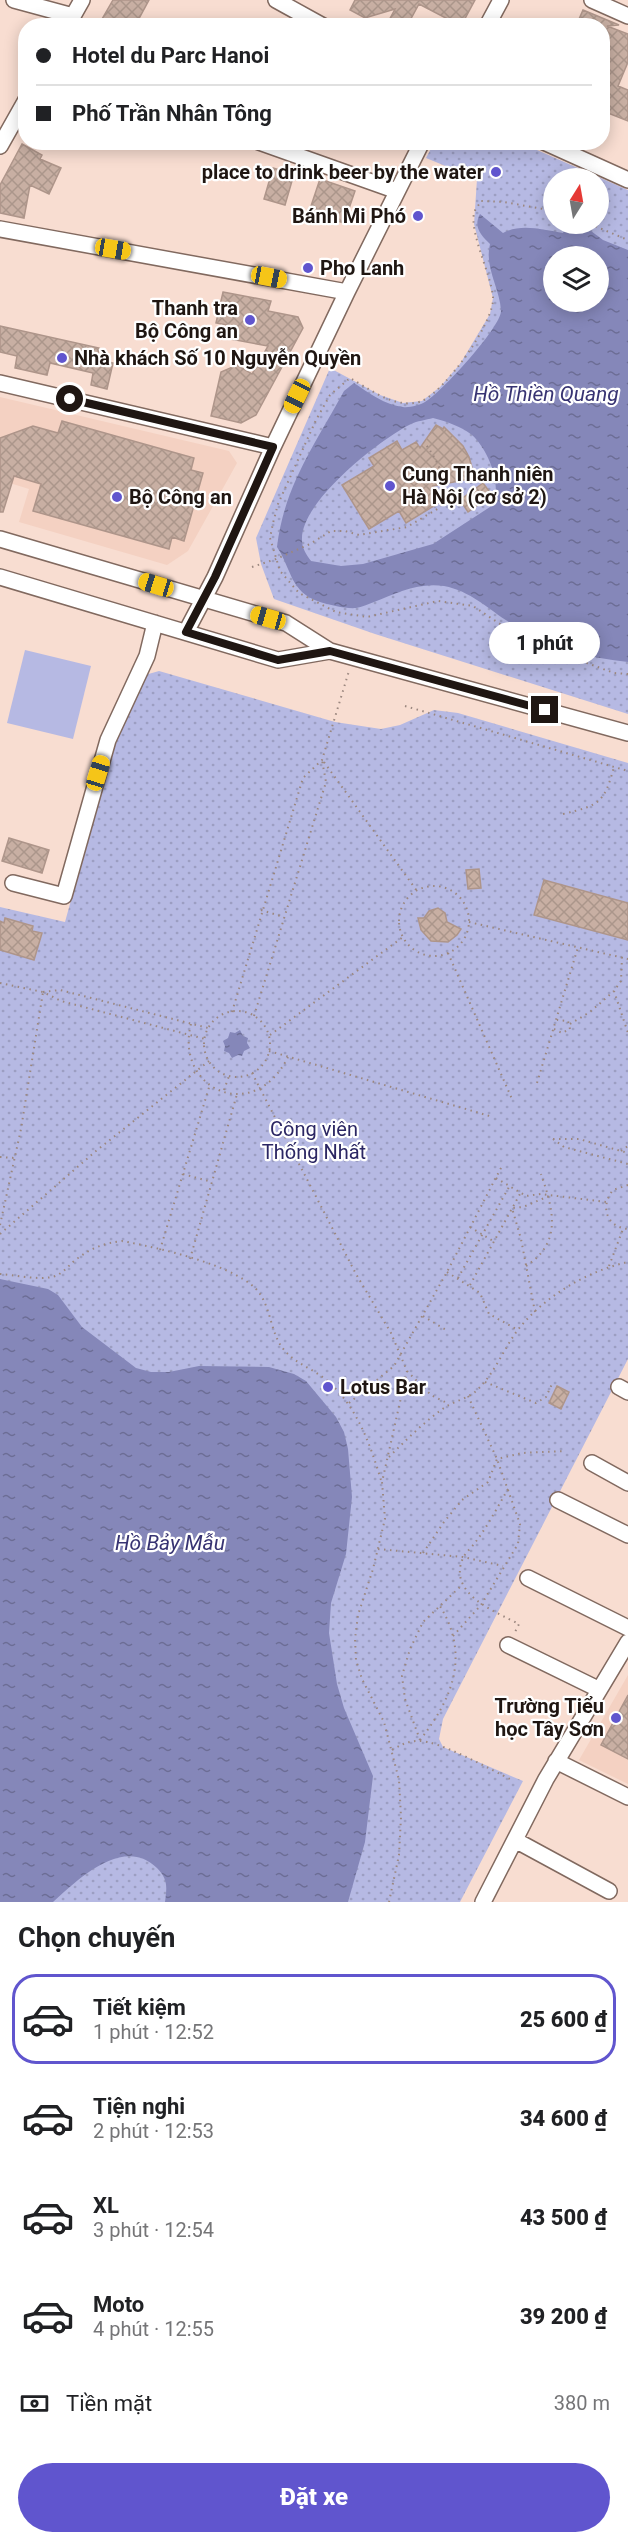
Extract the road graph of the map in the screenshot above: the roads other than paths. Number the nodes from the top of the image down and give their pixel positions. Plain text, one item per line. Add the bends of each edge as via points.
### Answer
1 (14, 0) edge
2 (82, 0) edge
3 (276, 0) edge
4 (501, 0) edge
5 (592, 0) edge
6 (628, 16) edge
7 (62, 18) edge
8 (72, 18) edge
9 (309, 18) edge
10 (491, 18) edge
11 (18, 110) edge
12 (5, 125) edge
13 (0, 146) edge
14 (282, 150) edge
15 (418, 150) edge
16 (562, 150) edge
17 (628, 180) edge
18 (397, 191) junction
19 (0, 229) edge
20 (346, 292) junction
21 (0, 383) edge
22 (273, 447) junction
23 (0, 539) edge
24 (0, 577) edge
25 (203, 600) junction
26 (155, 623) junction
27 (186, 632) junction
28 (330, 651) junction
29 (628, 733) edge
30 (13, 883) dead end
31 (592, 1463) dead end
32 (628, 1483) edge
33 (558, 1500) dead end
34 (628, 1535) edge
35 (528, 1578) dead end
36 (628, 1628) edge
37 (628, 1642) edge
38 (508, 1645) road end
39 (598, 1689) junction
40 (556, 1761) junction
41 (628, 1797) edge
42 (514, 1840) junction
43 (609, 1891) dead end
44 (485, 1901) edge

1 - 7 street
2 - 8 street
3 - 9 street
4 - 10 street
5 - 6 street
11 - 12 street
12 - 13 street
14 - 18 street
15 - 18 street
16 - 17 street
18 - 20 street
19 - 20 street
20 - 22 street
21 - 22 street
22 - 25 street
23 - 25 street
24 - 26 street
25 - 27 street
25 - 28 street via 286,623
26 - 27 street
26 - 30 street via 147,656 108,740 64,896
27 - 28 street via 278,660
28 - 29 street
31 - 32 street
33 - 34 street
35 - 36 street
37 - 39 street
38 - 39 street
39 - 40 street
40 - 41 street
40 - 42 street
42 - 43 street
42 - 44 street

